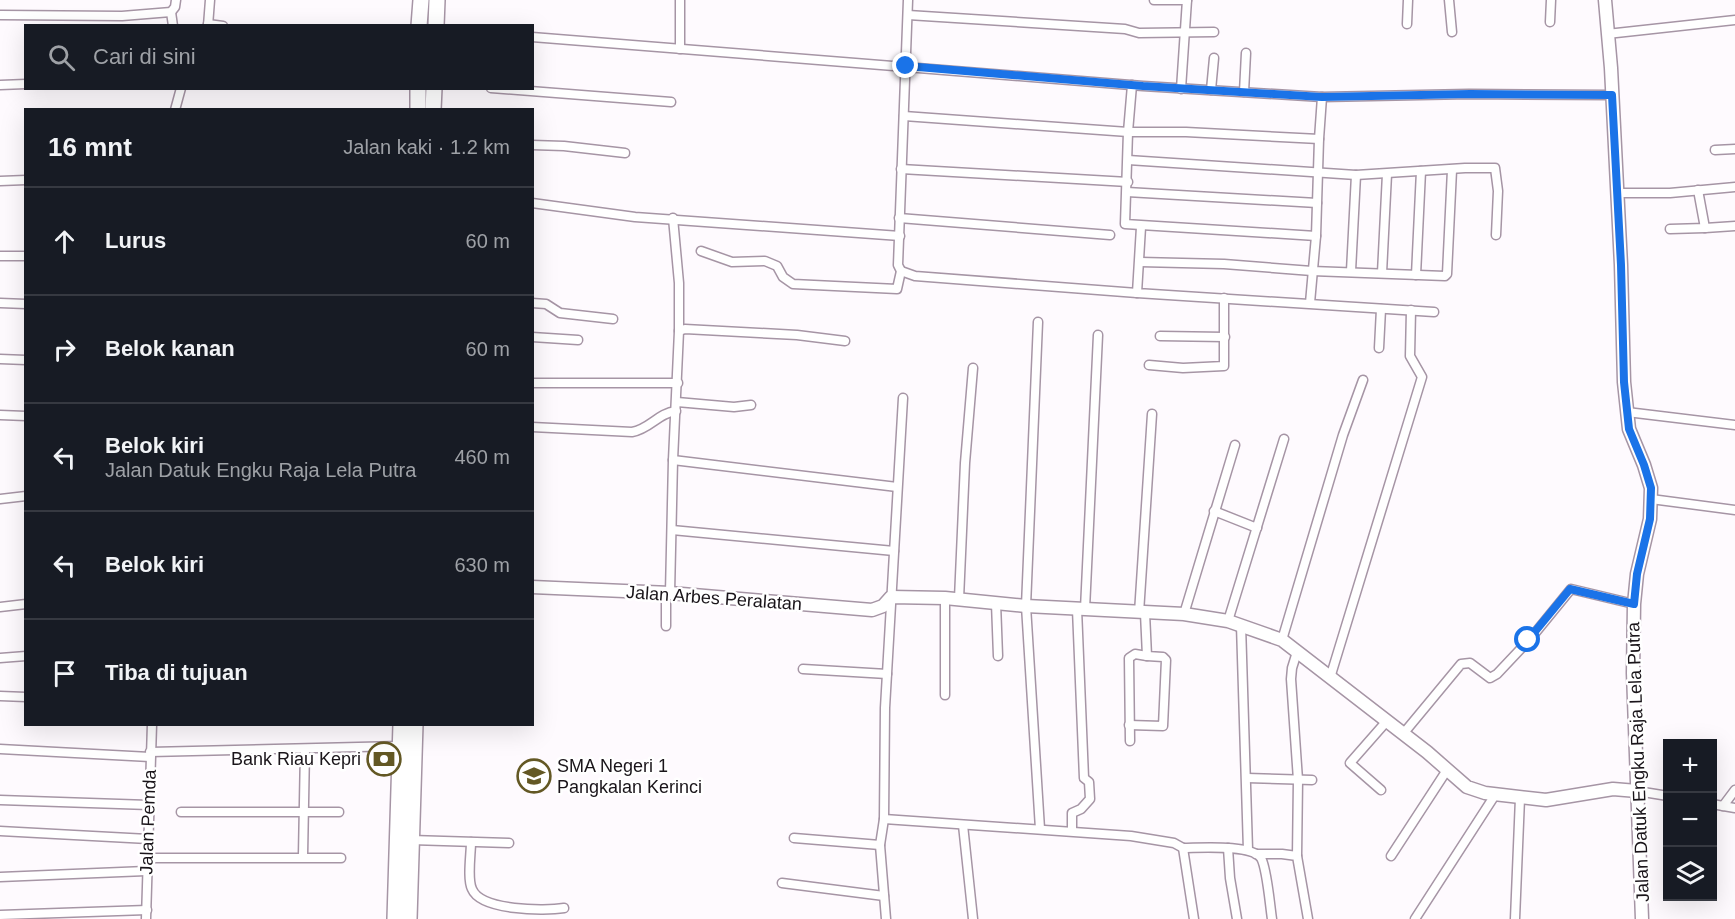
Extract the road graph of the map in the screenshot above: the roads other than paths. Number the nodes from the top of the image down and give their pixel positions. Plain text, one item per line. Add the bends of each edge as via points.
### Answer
1 (176, 0) edge
2 (210, 0) edge
3 (421, 0) edge
4 (437, 0) edge
5 (680, 0) edge
6 (908, 0) edge
7 (1154, 0) edge
8 (1187, 0) edge
9 (1408, 0) edge
10 (1449, 0) edge
11 (1551, 0) edge
12 (1605, 0) edge
13 (171, 12) junction
14 (0, 15) edge
15 (908, 15) junction
16 (1735, 20) edge
17 (1550, 22) dead end
18 (173, 24) edge
19 (208, 24) edge
20 (419, 24) edge
21 (436, 24) edge
22 (1407, 24) dead end
23 (1214, 32) dead end
24 (1452, 32) dead end
25 (1185, 33) junction
26 (1607, 34) junction
27 (534, 37) edge
28 (680, 49) junction
29 (1246, 53) dead end
30 (1214, 58) dead end
31 (906, 66) junction
32 (24, 84) edge
33 (1132, 85) junction
34 (0, 86) edge
35 (1181, 89) junction
36 (180, 90) edge
37 (418, 90) edge
38 (434, 90) edge
39 (517, 90) edge
40 (1211, 90) junction
41 (1244, 92) junction
42 (1612, 95) junction
43 (1322, 97) junction
44 (671, 102) dead end
45 (176, 108) edge
46 (418, 108) edge
47 (433, 108) edge
48 (904, 116) junction
49 (1128, 132) junction
50 (1319, 139) junction
51 (534, 145) edge
52 (1735, 149) edge
53 (1715, 150) dead end
54 (625, 153) dead end
55 (1128, 160) junction
56 (901, 169) junction
57 (1452, 170) junction
58 (1421, 171) junction
59 (1319, 172) junction
60 (1387, 174) junction
61 (1356, 175) junction
62 (24, 180) edge
63 (0, 181) edge
64 (1128, 182) junction
65 (1735, 188) edge
66 (1698, 190) junction
67 (1127, 192) junction
68 (1618, 194) junction
69 (534, 202) edge
70 (1317, 203) junction
71 (673, 218) junction
72 (899, 218) junction
73 (1735, 226) edge
74 (1141, 227) junction
75 (1705, 228) junction
76 (1670, 229) dead end
77 (1110, 235) dead end
78 (1496, 235) dead end
79 (900, 236) junction
80 (1316, 236) junction
81 (701, 251) dead end
82 (0, 256) edge
83 (24, 256) edge
84 (1140, 262) junction
85 (901, 271) junction
86 (1312, 271) junction
87 (1351, 271) junction
88 (1382, 273) junction
89 (1416, 275) junction
90 (1137, 293) junction
91 (1224, 298) junction
92 (0, 303) edge
93 (534, 303) edge
94 (1310, 303) junction
95 (24, 304) edge
96 (1381, 309) junction
97 (1411, 310) junction
98 (1434, 312) dead end
99 (612, 319) dead end
100 (1038, 322) dead end
101 (679, 331) junction
102 (1098, 335) dead end
103 (1160, 336) dead end
104 (534, 337) edge
105 (1225, 337) junction
106 (578, 340) dead end
107 (845, 340) dead end
108 (1379, 348) dead end
109 (0, 359) edge
110 (24, 360) edge
111 (1149, 366) dead end
112 (973, 368) dead end
113 (1363, 380) dead end
114 (534, 383) edge
115 (678, 383) junction
116 (903, 398) dead end
117 (751, 405) dead end
118 (676, 406) junction
119 (1627, 412) junction
120 (1152, 414) dead end
121 (0, 416) edge
122 (24, 416) edge
123 (1735, 425) edge
124 (534, 427) edge
125 (1284, 439) dead end
126 (1235, 445) dead end
127 (673, 460) junction
128 (897, 487) junction
129 (24, 496) edge
130 (0, 499) edge
131 (1651, 499) junction
132 (1735, 510) edge
133 (1214, 511) junction
134 (1257, 528) junction
135 (672, 530) junction
136 (894, 550) junction
137 (534, 587) edge
138 (668, 592) junction
139 (891, 597) junction
140 (945, 598) junction
141 (959, 599) junction
142 (996, 603) junction
143 (24, 604) edge
144 (1634, 604) junction
145 (1026, 606) junction
146 (0, 607) edge
147 (1081, 609) junction
148 (1142, 613) junction
149 (1184, 614) junction
150 (1228, 621) junction
151 (1241, 625) junction
152 (666, 626) dead end
153 (1282, 640) junction
154 (1297, 652) junction
155 (24, 656) edge
156 (998, 656) dead end
157 (1147, 656) junction
158 (0, 658) edge
159 (803, 669) dead end
160 (887, 674) junction
161 (1330, 678) junction
162 (945, 695) dead end
163 (0, 696) edge
164 (24, 697) edge
165 (1386, 722) junction
166 (1130, 725) junction
167 (152, 726) edge
168 (401, 726) edge
169 (415, 726) edge
170 (1403, 734) junction
171 (1130, 741) dead end
172 (400, 746) junction
173 (0, 749) edge
174 (305, 749) junction
175 (150, 754) junction
176 (1447, 770) junction
177 (1247, 778) junction
178 (1298, 780) junction
179 (1312, 780) dead end
180 (1381, 790) dead end
181 (1735, 790) edge
182 (1637, 791) junction
183 (1495, 795) junction
184 (1663, 795) edge
185 (1520, 798) junction
186 (0, 800) edge
187 (149, 805) junction
188 (1717, 805) edge
189 (1723, 806) junction
190 (1735, 808) edge
191 (304, 811) junction
192 (181, 812) dead end
193 (339, 812) dead end
194 (884, 819) junction
195 (963, 825) junction
196 (1040, 829) junction
197 (0, 831) edge
198 (1072, 831) junction
199 (794, 838) dead end
200 (148, 839) junction
201 (411, 840) junction
202 (471, 842) junction
203 (509, 843) dead end
204 (880, 845) junction
205 (1183, 848) junction
206 (1228, 848) junction
207 (1252, 852) junction
208 (303, 856) junction
209 (1297, 856) junction
210 (1391, 856) dead end
211 (147, 858) junction
212 (341, 858) dead end
213 (146, 871) junction
214 (0, 877) edge
215 (782, 883) dead end
216 (884, 896) junction
217 (564, 908) dead end
218 (146, 914) edge
219 (0, 915) edge
220 (395, 919) edge
221 (409, 919) edge
222 (886, 919) edge
223 (973, 919) edge
224 (1194, 919) edge
225 (1237, 919) edge
226 (1272, 919) edge
227 (1308, 919) edge
228 (1415, 919) edge
229 (1515, 919) edge
230 (1642, 919) edge

1 - 13 street
2 - 19 street
3 - 20 highway
4 - 21 highway
5 - 28 street
6 - 15 street
7 - 8 street
8 - 25 street
9 - 22 street
10 - 24 street
11 - 17 street
12 - 26 street, Jalan Datuk Engku Raja Lela Putra
13 - 14 street via 122,16
13 - 18 street
15 - 25 street
15 - 31 street
16 - 26 street
23 - 25 street
25 - 35 street
26 - 42 street, Jalan Datuk Engku Raja Lela Putra
27 - 28 street
28 - 31 street
29 - 41 street
30 - 40 street
31 - 33 street
31 - 48 street
32 - 34 street
33 - 35 street
33 - 49 street
35 - 40 street
36 - 45 street
37 - 46 highway
38 - 47 highway
39 - 44 street
40 - 41 street
41 - 43 street
42 - 43 street
42 - 68 street, Jalan Datuk Engku Raja Lela Putra
43 - 50 street
48 - 49 street
48 - 56 street
49 - 50 street
49 - 55 street
50 - 59 street
51 - 54 street
52 - 53 street
55 - 59 street
55 - 64 street
56 - 64 street
56 - 72 street
57 - 58 street
57 - 78 street via 1495,168
57 - 89 street via 1447,274
58 - 60 street
58 - 89 street
59 - 61 street
59 - 70 street
60 - 61 street
60 - 88 street
61 - 87 street
62 - 63 street
64 - 67 street
65 - 66 street
66 - 68 street
66 - 75 street
67 - 70 street
67 - 74 street via 1125,224
68 - 119 street, Jalan Datuk Engku Raja Lela Putra
69 - 71 street via 599,213
70 - 80 street
71 - 79 street
71 - 101 street
72 - 77 street
72 - 79 street
73 - 75 street
74 - 80 street
74 - 84 street
75 - 76 street
79 - 85 street
80 - 86 street
81 - 85 street via 732,261 765,261 777,266 793,285 897,290
82 - 83 street
84 - 86 street
84 - 90 street
85 - 90 street via 915,276
86 - 87 street
86 - 94 street
87 - 88 street
88 - 89 street
90 - 91 street
91 - 94 street
91 - 105 street
92 - 95 street
93 - 99 street via 546,304 560,313
94 - 96 street
96 - 97 street
96 - 108 street
97 - 98 street
97 - 161 street via 1410,356 1422,377
100 - 145 street
101 - 107 street
101 - 115 street
102 - 147 street
103 - 105 street
104 - 106 street
105 - 111 street via 1226,361 1222,367
109 - 110 street
112 - 141 street
113 - 153 street
114 - 115 street
115 - 118 street
116 - 128 street
117 - 118 street
118 - 124 street via 644,429 632,432
118 - 127 street
119 - 123 street
119 - 131 street, Jalan Datuk Engku Raja Lela Putra
120 - 148 street
121 - 122 street
125 - 134 street
126 - 133 street
127 - 128 street
127 - 135 street
128 - 136 street
129 - 130 street
131 - 132 street
131 - 144 street, Jalan Datuk Engku Raja Lela Putra
133 - 134 street
133 - 149 street
134 - 150 street
135 - 136 street
135 - 138 street
136 - 139 street
137 - 138 street, Jalan Arbes Peralatan
138 - 139 street, Jalan Arbes Peralatan via 872,610
138 - 152 street
139 - 140 street
139 - 160 street
140 - 141 street
140 - 162 street
141 - 142 street
142 - 145 street
142 - 156 street
143 - 146 street
144 - 170 street via 1570,589 1497,674 1490,678 1470,663 1461,664
144 - 182 street, Jalan Datuk Engku Raja Lela Putra
145 - 147 street
145 - 196 street
147 - 148 street
147 - 198 street via 1084,778 1089,782 1090,799 1072,813
148 - 149 street
148 - 157 street
149 - 150 street
150 - 151 street
151 - 153 street
151 - 177 street
153 - 154 street
154 - 161 street
154 - 178 street via 1291,679
155 - 158 street
157 - 166 street via 1135,654 1129,658
157 - 166 street via 1166,660 1163,726
159 - 160 street
160 - 194 street
161 - 165 street
163 - 164 street
165 - 170 street
165 - 180 street via 1350,763
166 - 171 street
167 - 175 street, Jalan Pemda
168 - 172 highway
169 - 201 highway
170 - 176 street
172 - 174 street
172 - 220 highway
173 - 175 street
174 - 175 street
174 - 191 street
175 - 187 street, Jalan Pemda
176 - 183 street via 1467,787
176 - 210 street
177 - 178 street
177 - 207 street
178 - 179 street
178 - 209 street
181 - 189 street
182 - 184 street
182 - 185 street via 1613,789 1546,800
182 - 230 street, Jalan Datuk Engku Raja Lela Putra
183 - 185 street
183 - 228 street
185 - 229 street
186 - 187 street
187 - 200 street, Jalan Pemda
188 - 189 street
189 - 190 street
191 - 192 street
191 - 193 street
191 - 208 street
194 - 195 street
194 - 204 street
195 - 196 street
195 - 223 street
196 - 198 street
197 - 200 street
198 - 205 street via 1131,836
199 - 204 street
200 - 211 street, Jalan Pemda
201 - 202 street
201 - 221 highway
202 - 203 street
202 - 217 street via 470,886 478,897 512,908
204 - 216 street
205 - 206 street
205 - 224 street
206 - 207 street
206 - 225 street
207 - 209 street
207 - 226 street via 1263,861
208 - 211 street
208 - 212 street
209 - 227 street
211 - 213 street, Jalan Pemda
213 - 214 street
213 - 218 street, Jalan Pemda
215 - 216 street
216 - 222 street
218 - 219 street

